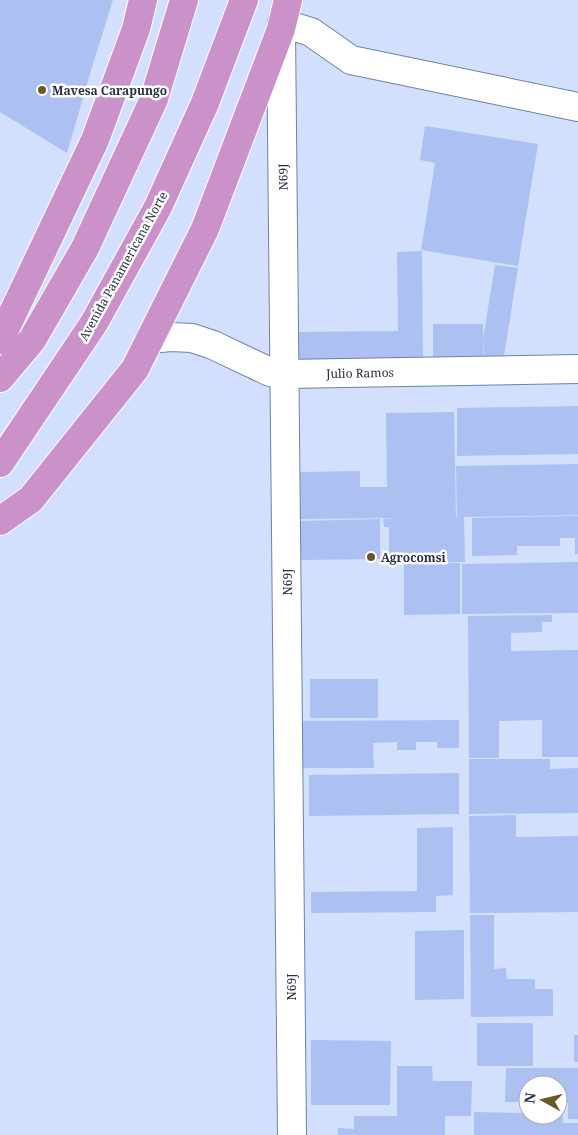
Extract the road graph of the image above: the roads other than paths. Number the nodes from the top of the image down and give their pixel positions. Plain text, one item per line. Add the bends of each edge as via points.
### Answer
1 (143, 0) edge
2 (184, 0) edge
3 (244, 0) edge
4 (284, 17) edge
5 (578, 107) edge
6 (150, 339) junction
7 (0, 340) edge
8 (578, 369) edge
9 (285, 374) junction
10 (0, 378) edge
11 (0, 463) edge
12 (0, 521) edge
13 (292, 1135) edge

1 - 7 highway via 136,29 95,140
2 - 10 highway via 154,99 85,248 32,340
3 - 11 highway, Avenida Panamericana Norte via 205,103 158,207 94,323
4 - 5 street via 351,60
4 - 6 highway via 206,229
4 - 9 street, N69J
6 - 9 street, Julio Ramos via 192,338 270,372
6 - 12 highway via 135,369 31,499
8 - 9 street, Julio Ramos
9 - 13 street, N69J

